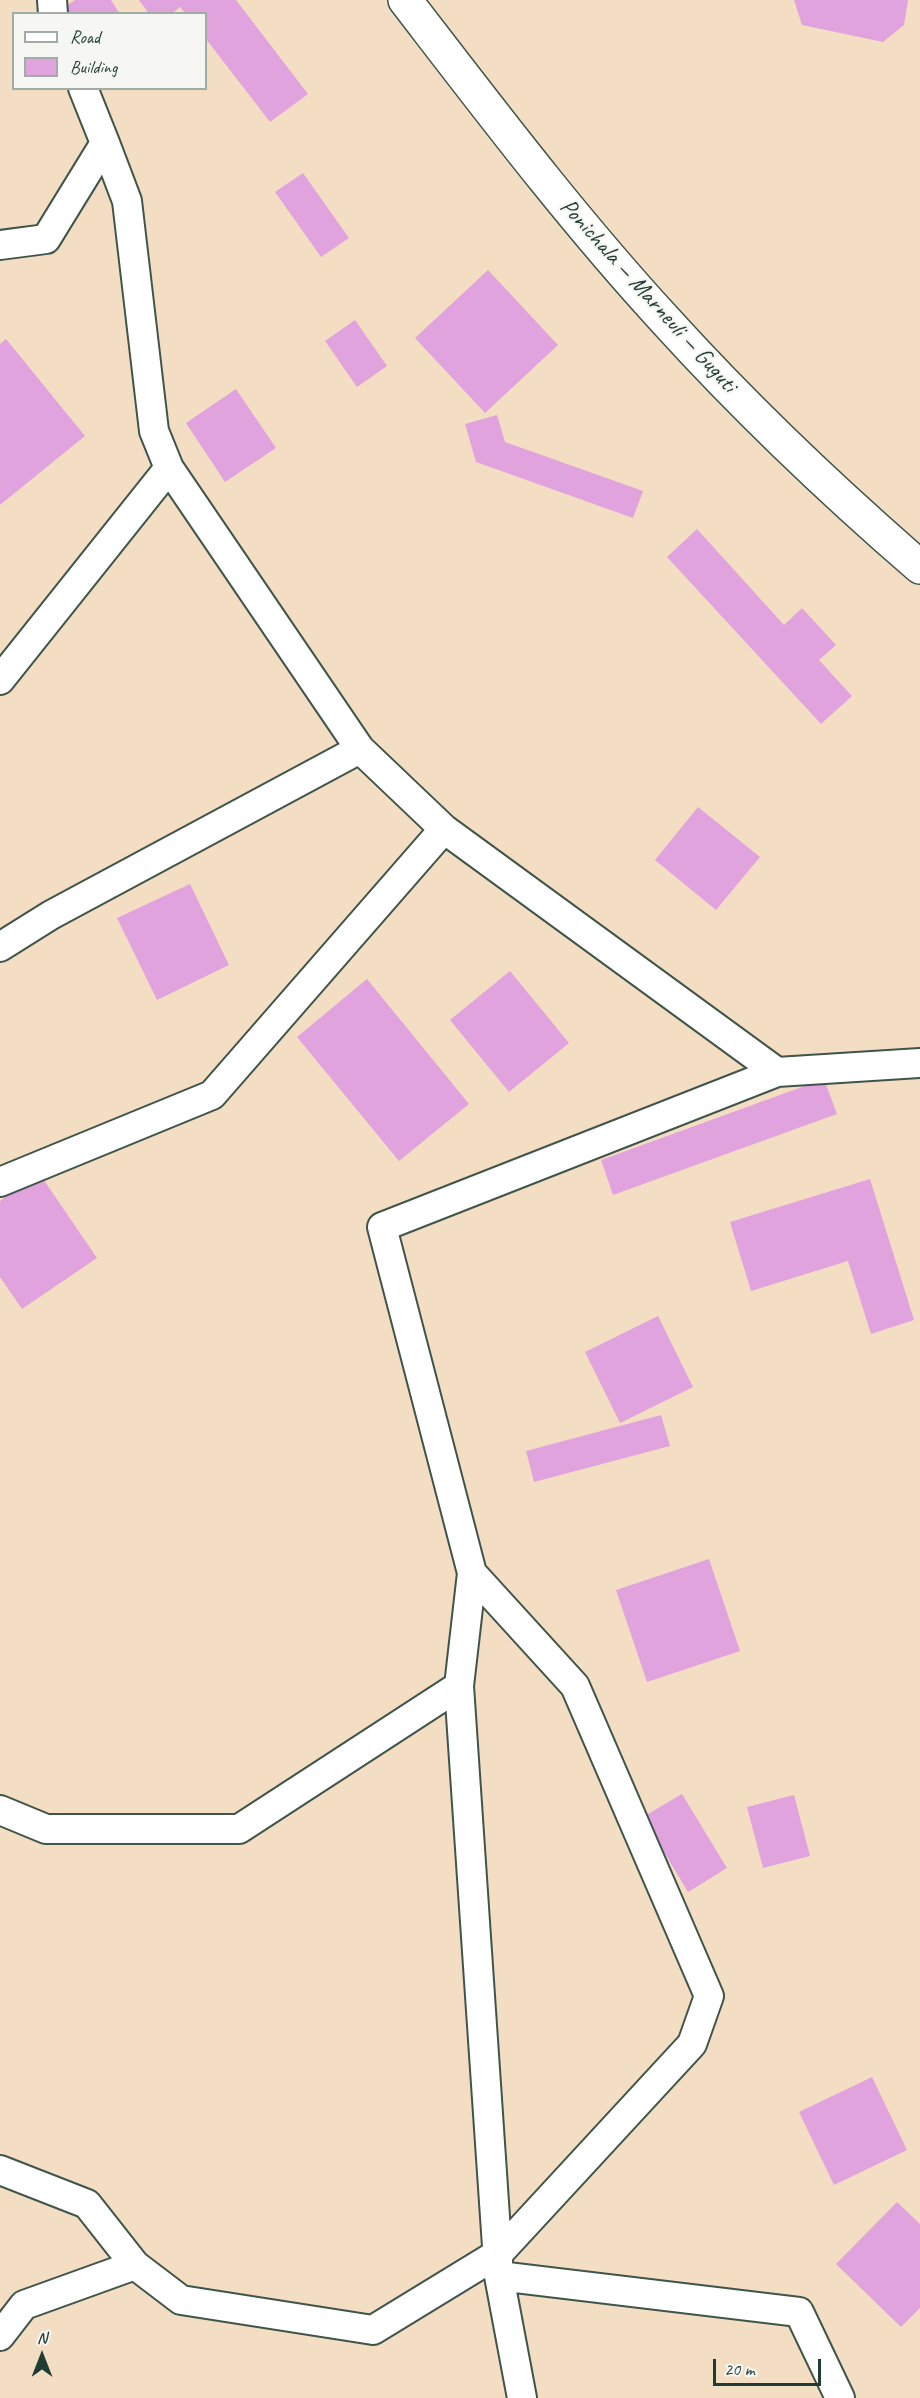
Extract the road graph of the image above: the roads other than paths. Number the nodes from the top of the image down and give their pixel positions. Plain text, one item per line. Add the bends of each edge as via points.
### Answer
1 (405, 0) edge
2 (84, 90) edge
3 (105, 143) junction
4 (0, 245) edge
5 (169, 468) junction
6 (920, 567) edge
7 (0, 680) edge
8 (360, 749) junction
9 (444, 829) junction
10 (0, 947) edge
11 (920, 1063) edge
12 (777, 1072) junction
13 (0, 1182) edge
14 (472, 1573) junction
15 (459, 1686) junction
16 (0, 1810) edge
17 (0, 2170) edge
18 (499, 2264) junction
19 (135, 2265) junction
20 (0, 2336) edge
21 (522, 2398) edge
22 (840, 2398) edge

1 - 6 highway, Ponichala — Marneuli — Guguti via 548,184 665,320 757,416
2 - 3 street
3 - 4 street via 46,239
3 - 5 street via 127,201 154,430
5 - 7 street
5 - 8 street
8 - 9 street
8 - 10 street via 51,915
9 - 12 street
9 - 13 street via 212,1095
11 - 12 street
12 - 14 street via 382,1227
14 - 15 street
14 - 18 street via 575,1686 710,1996 692,2044
15 - 16 street via 239,1829 46,1829
15 - 18 street
17 - 19 street via 87,2204
18 - 19 street via 374,2330 181,2300
18 - 21 street
18 - 22 street via 799,2312
19 - 20 street via 24,2305

